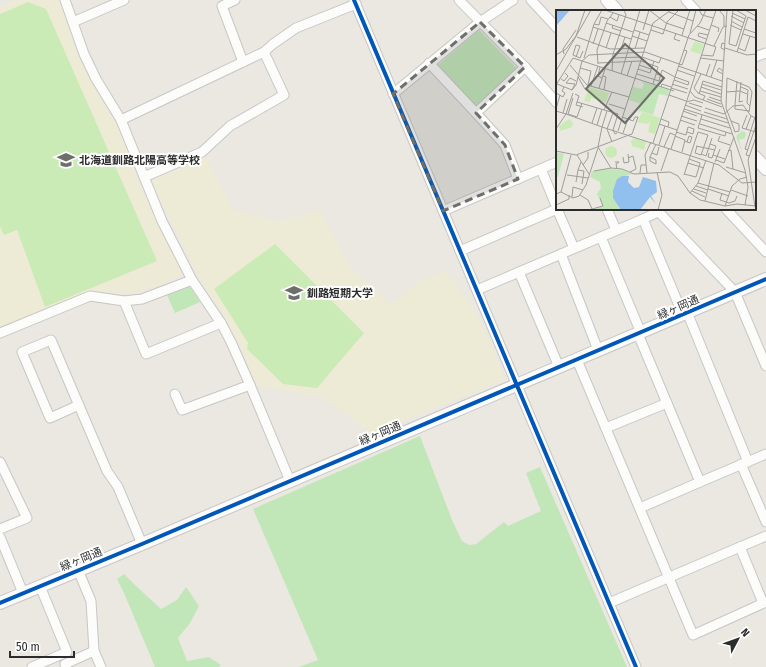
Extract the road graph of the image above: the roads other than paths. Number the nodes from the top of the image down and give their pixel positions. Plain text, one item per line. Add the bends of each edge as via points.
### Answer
1 (64, 0) edge
2 (124, 0) edge
3 (235, 0) edge
4 (459, 0) edge
5 (513, 0) edge
6 (531, 0) edge
7 (607, 0) edge
8 (686, 0) edge
9 (355, 2) edge
10 (616, 10) edge
11 (695, 10) edge
12 (73, 22) junction
13 (480, 22) junction
14 (556, 27) edge
15 (264, 52) junction
16 (766, 53) edge
17 (756, 57) edge
18 (243, 62) junction
19 (429, 64) junction
20 (524, 67) junction
21 (756, 75) edge
22 (766, 86) edge
23 (393, 94) junction
24 (556, 102) edge
25 (476, 113) junction
26 (121, 120) junction
27 (756, 158) edge
28 (556, 162) edge
29 (541, 168) junction
30 (766, 168) edge
31 (144, 177) junction
32 (518, 179) junction
33 (556, 206) edge
34 (556, 209) edge
35 (557, 210) edge
36 (607, 210) edge
37 (657, 210) edge
38 (727, 210) edge
39 (443, 211) junction
40 (643, 219) junction
41 (616, 230) junction
42 (601, 237) junction
43 (574, 248) junction
44 (460, 251) junction
45 (766, 252) edge
46 (560, 254) junction
47 (519, 272) junction
48 (766, 279) edge
49 (192, 280) junction
50 (477, 290) junction
51 (735, 292) junction
52 (124, 301) junction
53 (685, 314) junction
54 (221, 324) junction
55 (0, 333) edge
56 (640, 333) junction
57 (598, 350) junction
58 (577, 360) junction
59 (766, 366) edge
60 (559, 368) junction
61 (250, 385) junction
62 (517, 385) junction
63 (175, 394) dead end
64 (667, 403) junction
65 (79, 405) junction
66 (606, 428) junction
67 (766, 454) edge
68 (0, 462) edge
69 (745, 463) junction
70 (290, 481) junction
71 (700, 482) junction
72 (640, 508) junction
73 (766, 522) edge
74 (0, 529) edge
75 (766, 536) edge
76 (0, 537) edge
77 (142, 544) junction
78 (740, 547) junction
79 (78, 570) junction
80 (669, 578) junction
81 (40, 586) junction
82 (23, 593) junction
83 (0, 603) edge
84 (609, 603) junction
85 (765, 603) edge
86 (94, 651) junction
87 (32, 667) edge
88 (66, 667) edge
89 (101, 667) edge
90 (636, 667) edge

1 - 12 street
2 - 12 street
3 - 18 street via 222,6
4 - 13 street
5 - 13 street
6 - 14 street
7 - 10 street
8 - 11 street
9 - 15 street via 296,28
9 - 23 street
12 - 26 street via 96,79
13 - 19 street
13 - 20 street
15 - 18 street
15 - 31 street via 284,95 230,126 202,152
16 - 17 street
18 - 26 street
19 - 23 street
19 - 25 street
20 - 24 street
20 - 25 street
21 - 22 street
23 - 39 street
25 - 32 street via 505,145
26 - 31 street
27 - 30 street
28 - 29 street
29 - 32 street
29 - 33 street
31 - 49 street via 162,221
32 - 39 street
34 - 44 street
35 - 43 street
36 - 41 street
37 - 40 street
37 - 51 street
38 - 45 street
39 - 44 street
40 - 41 street
40 - 53 street
41 - 42 street
42 - 43 street
42 - 56 street
43 - 46 street
44 - 50 street
46 - 47 street
46 - 57 street
47 - 50 street
47 - 60 street
48 - 51 street, 緑ヶ岡通
49 - 52 street via 142,299
49 - 54 street
50 - 62 street
51 - 53 street, 緑ヶ岡通
51 - 59 street
52 - 54 street via 146,354
52 - 55 street via 90,296
53 - 56 street, 緑ヶ岡通
53 - 69 street
54 - 61 street
56 - 57 street, 緑ヶ岡通
56 - 64 street
57 - 58 street, 緑ヶ岡通
58 - 60 street, 緑ヶ岡通
58 - 66 street
60 - 62 street, 緑ヶ岡通
61 - 63 street via 182,410
61 - 70 street
62 - 70 street, 緑ヶ岡通
62 - 84 street
64 - 66 street
64 - 71 street
65 - 65 street via 50,418 22,352 51,340
65 - 77 street
66 - 72 street
67 - 69 street
68 - 74 street via 26,518
69 - 71 street
69 - 73 street
70 - 77 street, 緑ヶ岡通
71 - 72 street
72 - 80 street
75 - 78 street
76 - 82 street
77 - 79 street, 緑ヶ岡通
78 - 80 street
78 - 85 street
79 - 81 street, 緑ヶ岡通
79 - 86 street via 92,600
80 - 84 street
80 - 85 street via 693,635
81 - 82 street, 緑ヶ岡通
81 - 87 street via 67,652
82 - 83 street, 緑ヶ岡通
84 - 90 street
86 - 88 street via 65,664
86 - 89 street

